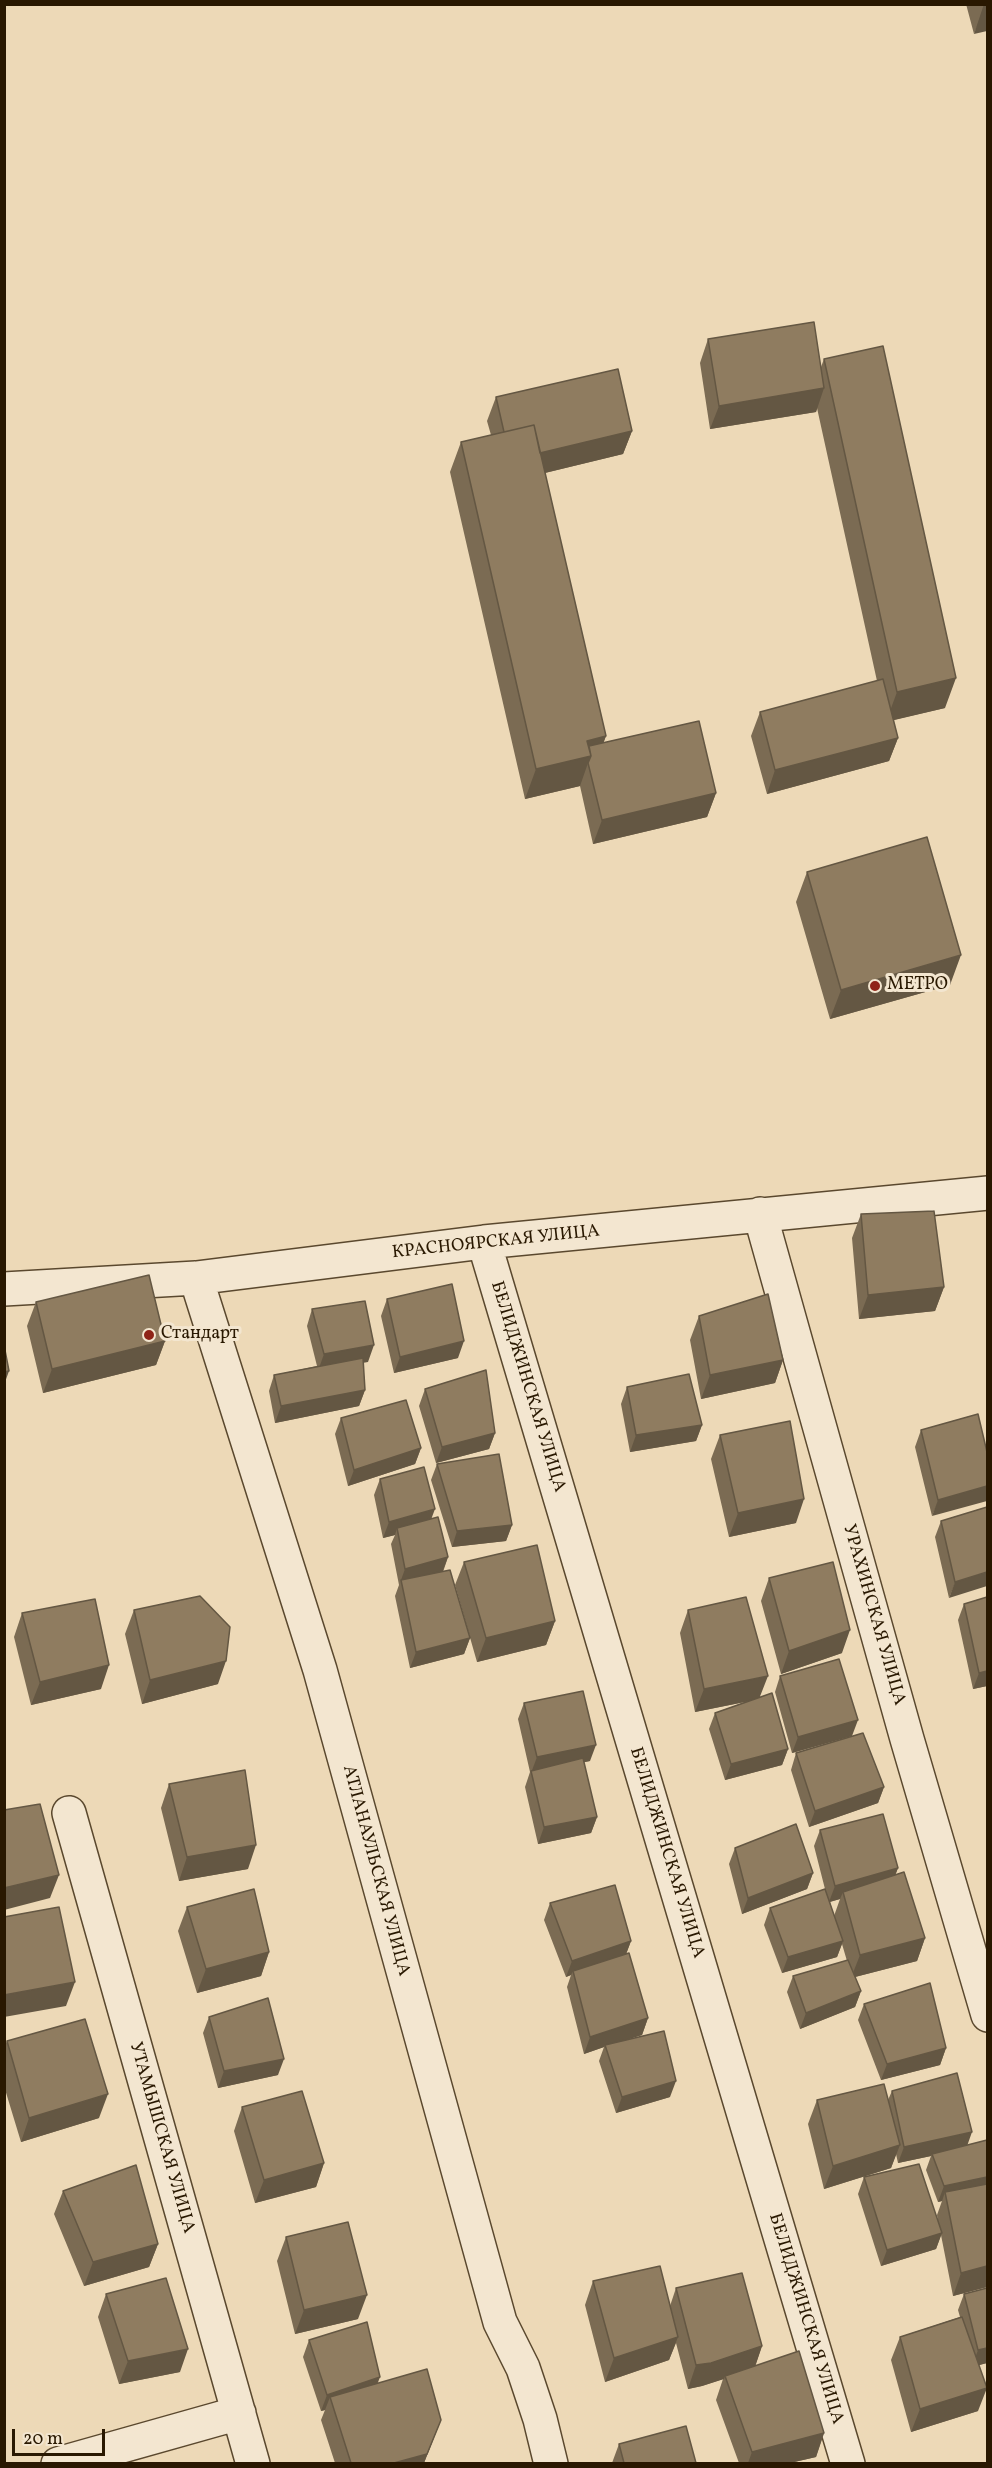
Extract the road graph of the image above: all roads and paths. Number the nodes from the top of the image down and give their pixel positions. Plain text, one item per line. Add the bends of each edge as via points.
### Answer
1 (987, 1193) edge
2 (760, 1214) junction
3 (484, 1242) junction
4 (196, 1278) junction
5 (4, 1289) edge
6 (69, 1813) dead end
7 (987, 2015) edge
8 (238, 2413) junction
9 (58, 2463) edge
10 (253, 2463) edge
11 (551, 2463) edge
12 (848, 2463) edge

1 - 2 street, КРАСНОЯРСКАЯ УЛИЦА
2 - 3 street, КРАСНОЯРСКАЯ УЛИЦА
2 - 7 street, УРАХИНСКАЯ УЛИЦА
3 - 4 street, КРАСНОЯРСКАЯ УЛИЦА
3 - 12 street, БЕЛИДЖИНСКАЯ УЛИЦА
4 - 5 street, КРАСНОЯРСКАЯ УЛИЦА
4 - 11 street, АТЛАНАУЛЬСКАЯ УЛИЦА via 320,1670 500,2322 523,2368
6 - 8 street, УТАМЫШСКАЯ УЛИЦА
8 - 9 street
8 - 10 street, УТАМЫШСКАЯ УЛИЦА

